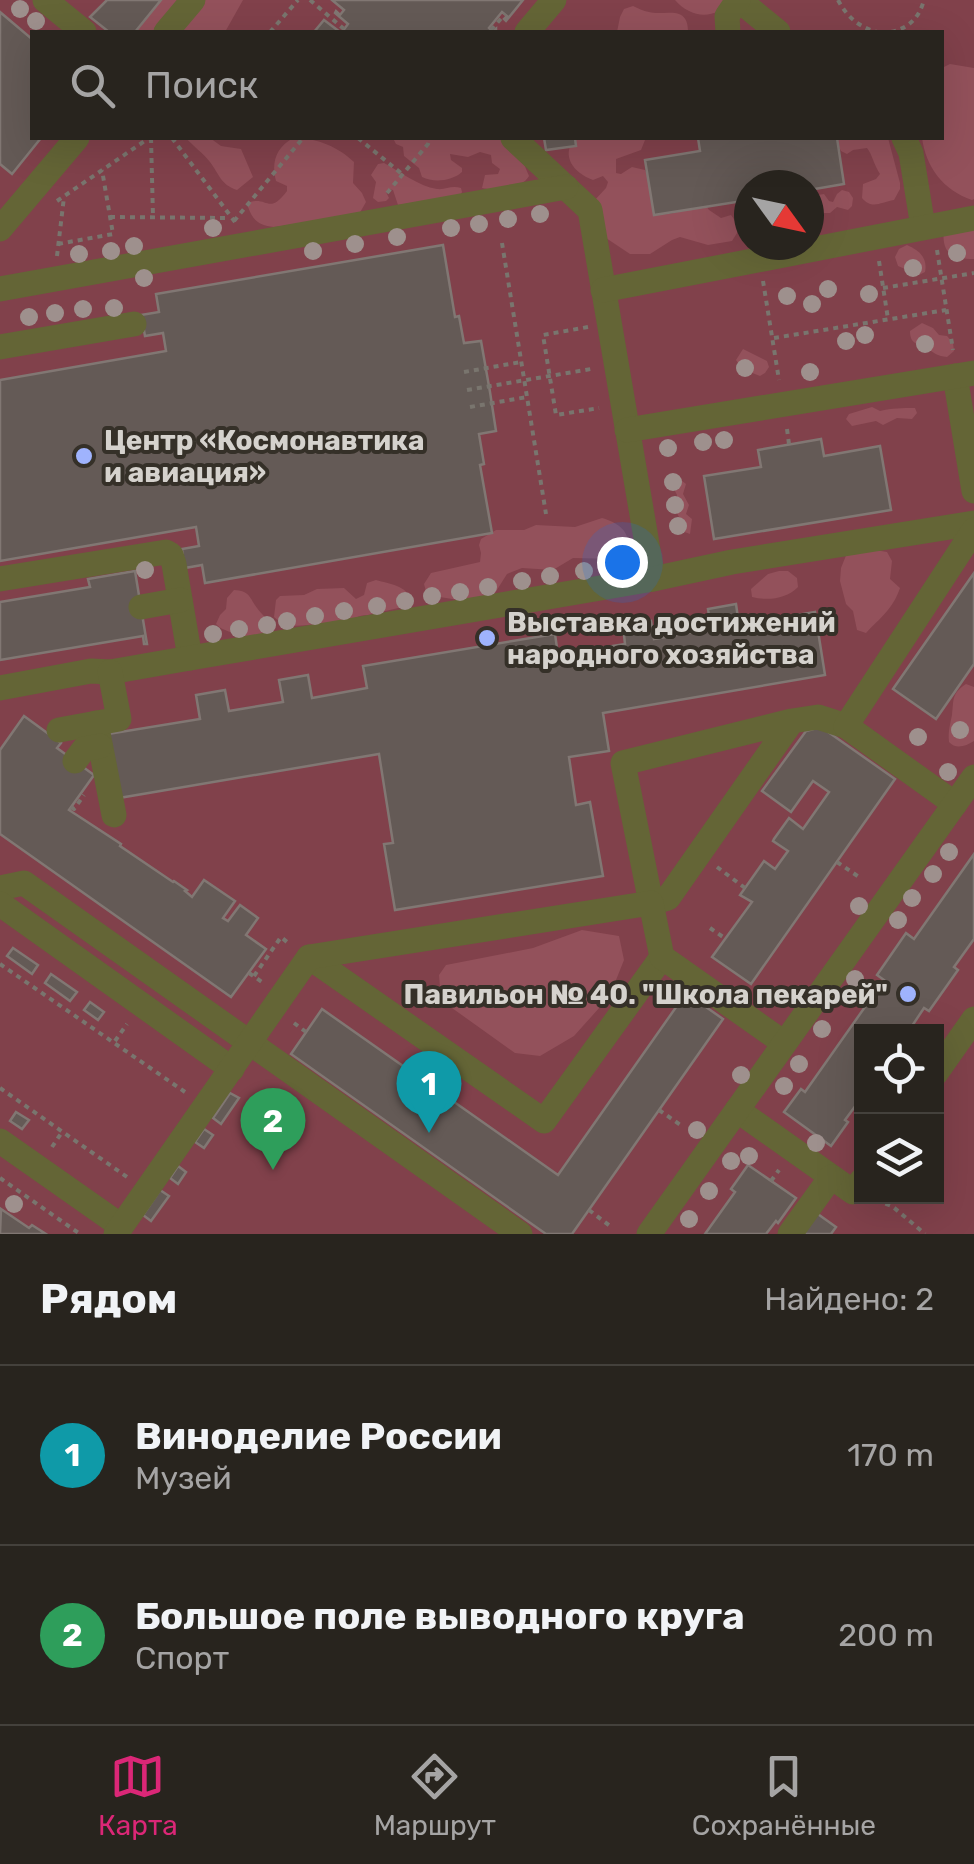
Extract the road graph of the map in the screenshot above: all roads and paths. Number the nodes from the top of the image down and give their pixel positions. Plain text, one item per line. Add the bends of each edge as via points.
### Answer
1 (45, 0) edge
2 (194, 0) edge
3 (298, 0) edge
4 (310, 0) edge
5 (554, 0) edge
6 (738, 0) edge
7 (838, 0) edge
8 (924, 0) edge
9 (505, 14) dead end
10 (498, 22) junction
11 (344, 29) dead end
12 (82, 30) edge
13 (168, 30) edge
14 (272, 30) edge
15 (491, 30) dead end
16 (515, 30) edge
17 (728, 30) edge
18 (776, 30) edge
19 (873, 30) edge
20 (896, 30) edge
21 (75, 140) edge
22 (149, 140) edge
23 (152, 140) edge
24 (174, 140) edge
25 (301, 140) edge
26 (360, 140) edge
27 (429, 140) edge
28 (515, 140) edge
29 (905, 140) edge
30 (102, 170) junction
31 (402, 174) junction
32 (566, 187) junction
33 (64, 196) junction
34 (52, 204) dead end
35 (110, 217) junction
36 (153, 217) junction
37 (974, 218) edge
38 (233, 219) junction
39 (362, 224) junction
40 (928, 227) junction
41 (0, 229) edge
42 (874, 237) junction
43 (502, 243) dead end
44 (58, 244) junction
45 (251, 244) junction
46 (824, 247) edge
47 (755, 260) edge
48 (760, 260) edge
49 (974, 273) edge
50 (54, 279) junction
51 (941, 279) junction
52 (883, 288) junction
53 (0, 289) edge
54 (604, 290) junction
55 (946, 310) junction
56 (888, 319) junction
57 (134, 324) dead end
58 (574, 330) dead end
59 (772, 338) junction
60 (0, 348) edge
61 (521, 362) junction
62 (598, 368) dead end
63 (464, 372) dead end
64 (962, 375) edge
65 (550, 376) junction
66 (524, 381) junction
67 (467, 390) dead end
68 (527, 398) junction
69 (783, 404) junction
70 (470, 407) dead end
71 (588, 410) dead end
72 (627, 430) junction
73 (788, 434) dead end
74 (790, 444) dead end
75 (974, 492) edge
76 (546, 514) dead end
77 (974, 526) edge
78 (0, 579) edge
79 (653, 579) junction
80 (180, 600) junction
81 (140, 607) dead end
82 (190, 658) junction
83 (110, 672) junction
84 (0, 688) edge
85 (792, 722) junction
86 (846, 726) junction
87 (60, 730) dead end
88 (98, 734) junction
89 (75, 761) dead end
90 (974, 777) edge
91 (84, 794) dead end
92 (955, 804) junction
93 (71, 807) dead end
94 (114, 816) dead end
95 (699, 855) junction
96 (837, 862) dead end
97 (859, 878) dead end
98 (0, 888) edge
99 (746, 888) dead end
100 (651, 903) junction
101 (0, 904) edge
102 (710, 928) dead end
103 (726, 938) dead end
104 (268, 956) dead end
105 (662, 957) junction
106 (309, 958) junction
107 (0, 964) edge
108 (253, 976) dead end
109 (974, 1019) edge
110 (250, 1042) junction
111 (784, 1043) junction
112 (944, 1062) edge
113 (232, 1069) junction
114 (0, 1088) edge
115 (205, 1107) junction
116 (660, 1110) dead end
117 (737, 1110) junction
118 (682, 1126) dead end
119 (0, 1140) edge
120 (830, 1177) junction
121 (0, 1178) edge
122 (146, 1190) junction
123 (854, 1191) edge
124 (887, 1204) edge
125 (589, 1210) dead end
126 (610, 1226) dead end
127 (119, 1230) edge
128 (80, 1234) edge
129 (520, 1234) edge
130 (649, 1234) edge
131 (790, 1234) edge
132 (925, 1234) edge

1 - 12 lane
2 - 13 lane
3 - 14 path
4 - 11 path
5 - 16 lane
6 - 17 lane via 727,16
6 - 18 lane
7 - 19 path via 845,13
8 - 20 path via 910,24
9 - 10 path
10 - 15 path
10 - 16 path
21 - 41 lane
22 - 30 path
23 - 36 path
24 - 38 path
25 - 38 path
26 - 31 path
27 - 31 path
28 - 32 lane
29 - 40 lane
30 - 33 path
30 - 35 path
31 - 39 path
32 - 39 lane
32 - 54 lane via 590,210
33 - 34 path
33 - 44 path
35 - 36 path
35 - 44 path via 113,234
36 - 38 path
37 - 40 lane
38 - 45 path
39 - 45 lane
40 - 42 lane
40 - 51 path
42 - 46 lane
42 - 52 path
43 - 61 path
44 - 50 path
45 - 50 lane
47 - 54 lane
48 - 59 path
49 - 51 path
50 - 53 lane
51 - 52 path
51 - 55 path
52 - 56 path
54 - 72 lane
55 - 56 path
55 - 64 path
56 - 59 path
57 - 60 lane
58 - 65 path via 542,335
59 - 69 path
61 - 63 path
61 - 66 path
62 - 65 path
64 - 69 lane
64 - 75 lane
65 - 66 path
65 - 71 path via 556,415
66 - 67 path
66 - 68 path
68 - 70 path
68 - 76 path
69 - 72 lane
72 - 79 lane
73 - 74 path
77 - 79 lane
77 - 86 lane
78 - 80 lane via 163,552 174,560
79 - 82 lane
80 - 81 lane
80 - 82 lane
82 - 83 lane
83 - 84 lane
83 - 88 lane via 119,719
85 - 86 lane via 818,717
85 - 95 lane
85 - 100 lane via 623,763
86 - 92 lane
87 - 88 lane
88 - 89 lane
88 - 94 lane
90 - 92 lane
91 - 93 path
92 - 111 lane
95 - 99 path
95 - 100 lane via 668,898
96 - 97 path
98 - 110 lane via 24,884
100 - 105 lane
100 - 106 lane
101 - 113 lane
102 - 103 path
104 - 108 path
105 - 106 lane via 544,1121
105 - 111 lane
106 - 110 lane
107 - 115 path
109 - 112 lane
110 - 113 lane
110 - 129 lane
111 - 117 lane
113 - 115 lane
114 - 122 path
115 - 122 lane via 167,1142
116 - 118 path
117 - 120 lane
117 - 130 lane
119 - 127 lane
120 - 123 lane
120 - 131 lane
121 - 128 path
122 - 127 lane
124 - 132 path
125 - 126 path

